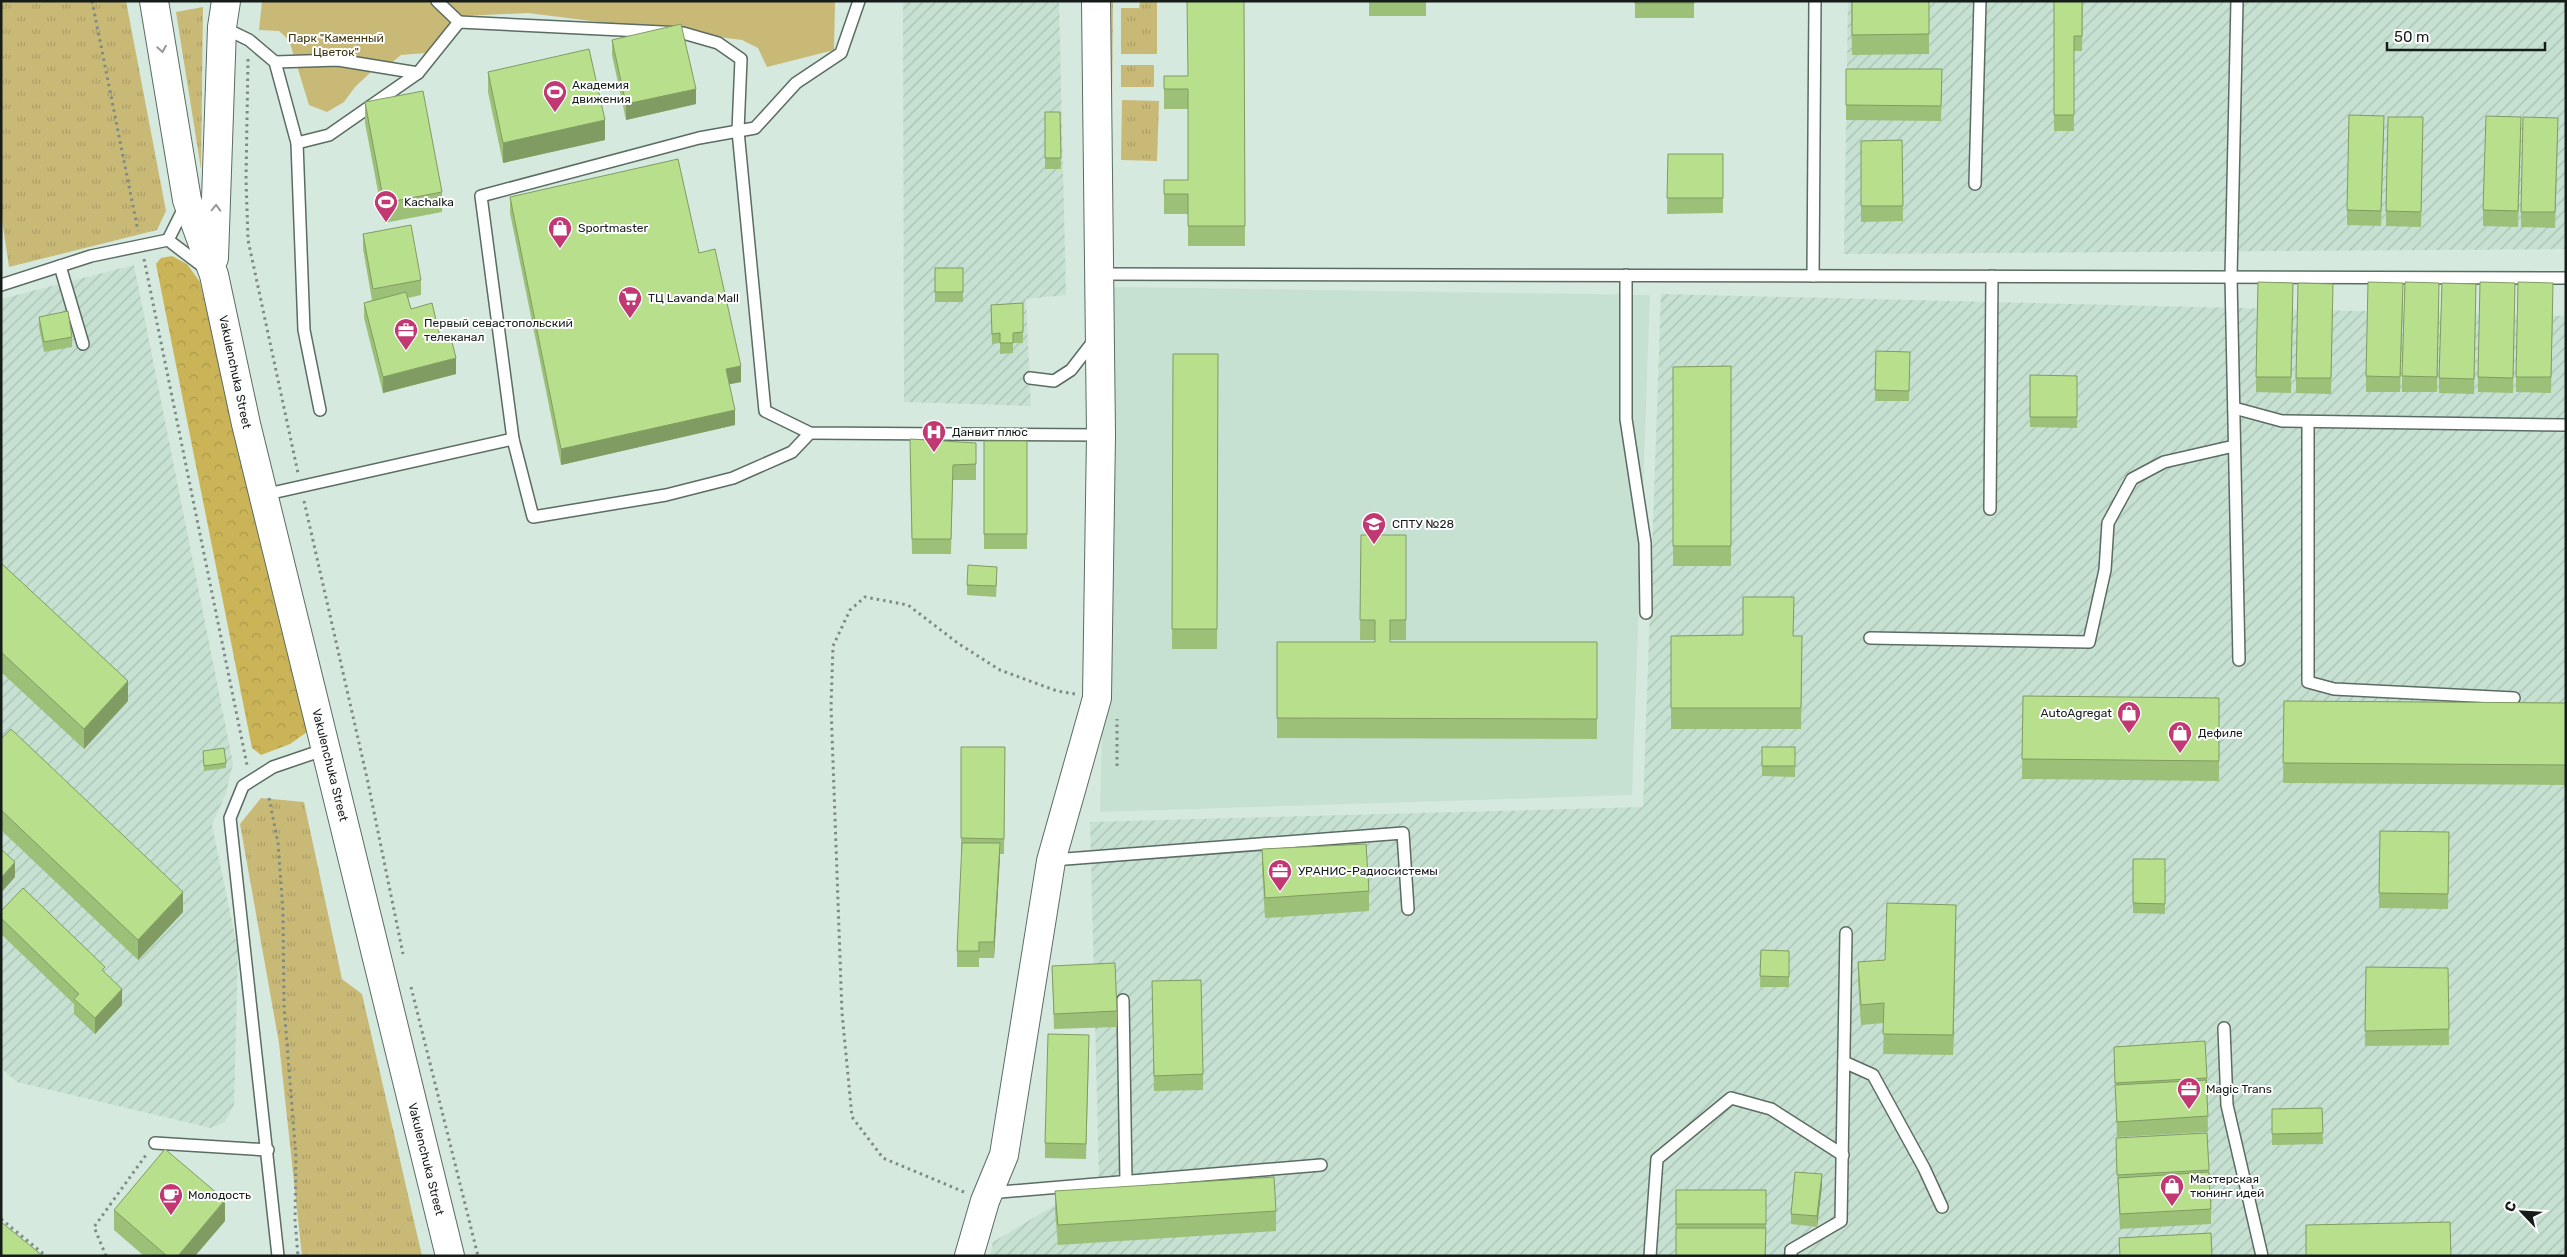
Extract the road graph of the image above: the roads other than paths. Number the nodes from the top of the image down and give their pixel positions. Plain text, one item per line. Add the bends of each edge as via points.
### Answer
1 (438, 1) edge
2 (859, 1) edge
3 (1096, 1) edge
4 (1815, 1) edge
5 (1980, 1) edge
6 (2238, 1) edge
7 (153, 5) edge
8 (224, 14) edge
9 (459, 22) junction
10 (275, 62) junction
11 (418, 73) junction
12 (738, 131) junction
13 (297, 144) junction
14 (1975, 184) dead end
15 (187, 200) junction
16 (168, 240) junction
17 (60, 266) junction
18 (214, 274) junction
19 (1100, 274) junction
20 (1626, 275) junction
21 (1814, 276) junction
22 (1992, 276) junction
23 (2231, 277) junction
24 (2566, 278) edge
25 (1, 285) edge
26 (1100, 332) junction
27 (84, 344) dead end
28 (1030, 378) dead end
29 (2234, 408) junction
30 (320, 410) dead end
31 (2308, 422) junction
32 (2566, 426) edge
33 (810, 433) junction
34 (1101, 435) junction
35 (513, 439) junction
36 (2234, 446) junction
37 (264, 495) junction
38 (1990, 508) dead end
39 (1646, 613) dead end
40 (1870, 638) dead end
41 (2239, 660) dead end
42 (2514, 698) dead end
43 (326, 749) junction
44 (1051, 860) junction
45 (1408, 909) dead end
46 (1846, 933) dead end
47 (1123, 1000) dead end
48 (2224, 1028) dead end
49 (1844, 1062) junction
50 (155, 1143) road end
51 (268, 1150) junction
52 (1843, 1155) junction
53 (1321, 1165) dead end
54 (1126, 1181) junction
55 (987, 1197) junction
56 (1942, 1207) dead end
57 (278, 1256) edge
58 (450, 1256) edge
59 (969, 1256) edge
60 (1650, 1256) edge
61 (1791, 1256) edge
62 (2262, 1256) edge

1 - 9 lane
2 - 12 lane via 841,53 796,83 755,128
3 - 19 main road
4 - 21 lane
5 - 14 lane
6 - 23 lane
7 -> 15 main road, Vakulenchuka Street
8 - 10 lane
18 -> 8 main road, Vakulenchuka Street
9 - 11 lane
9 - 12 lane via 683,34 718,43 741,59
10 - 11 lane via 338,60
10 - 13 lane
11 - 13 lane via 330,135
12 - 33 lane via 765,411
12 - 35 lane via 699,138 481,196
13 - 30 lane via 304,330
15 - 16 lane
15 - 18 main road, Vakulenchuka Street
16 - 17 lane
16 - 18 lane
17 - 25 lane
17 - 27 lane
18 - 37 main road, Vakulenchuka Street
19 - 20 lane
19 - 26 main road
20 - 21 lane
20 - 39 lane via 1626,419 1645,543
21 - 22 lane
22 - 23 lane
22 - 38 lane
23 - 24 lane
23 - 29 lane
26 - 28 lane via 1071,370 1054,381
26 - 34 main road
29 - 31 lane via 2282,421
29 - 36 lane
31 - 32 lane
31 - 42 lane via 2308,682 2334,689
33 - 34 lane
33 - 35 lane via 792,452 733,478 666,494 533,517
34 - 44 main road via 1097,698
35 - 37 lane
36 - 40 lane via 2164,462 2132,479 2108,523 2105,570 2090,642
36 - 41 lane
37 - 43 main road, Vakulenchuka Street
43 - 51 lane via 273,767 243,786 230,818
43 - 58 main road, Vakulenchuka Street
44 - 45 lane via 1404,834
44 - 55 main road via 1013,1109 1004,1155
46 - 49 lane
47 - 54 lane
48 - 62 lane via 2227,1105
49 - 52 lane
49 - 56 lane via 1873,1075
50 - 51 lane
51 - 57 lane
52 - 60 lane via 1772,1109 1731,1098 1657,1159
52 - 61 lane via 1841,1222 1791,1250
53 - 54 lane
54 - 55 lane
55 - 59 main road

